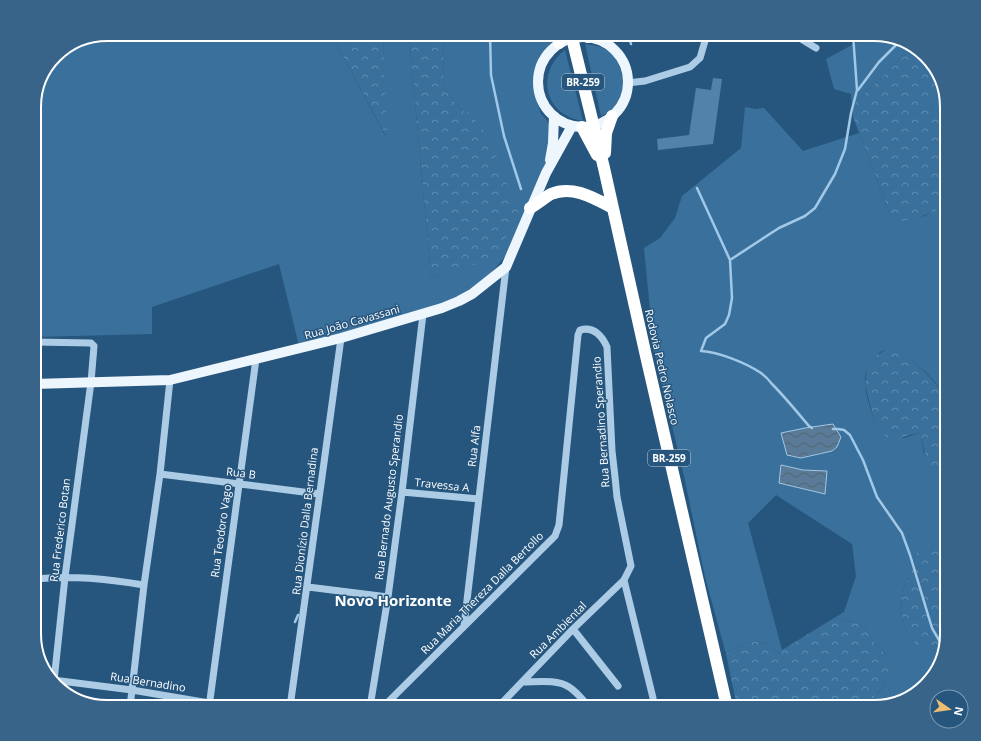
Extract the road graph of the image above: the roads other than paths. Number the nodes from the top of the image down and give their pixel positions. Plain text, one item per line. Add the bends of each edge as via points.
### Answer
1 (558, 41) edge
2 (572, 41) edge
3 (601, 41) edge
4 (705, 41) edge
5 (805, 41) edge
6 (816, 48) dead end
7 (627, 82) junction
8 (554, 116) junction
9 (612, 116) junction
10 (583, 126) junction
11 (604, 168) junction
12 (546, 173) junction
13 (530, 208) junction
14 (613, 208) junction
15 (506, 267) junction
16 (423, 314) junction
17 (341, 338) junction
18 (41, 342) edge
19 (607, 347) joint
20 (256, 359) junction
21 (170, 380) junction
22 (91, 382) junction
23 (41, 384) edge
24 (160, 474) junction
25 (238, 484) junction
26 (402, 492) junction
27 (319, 494) junction
28 (479, 499) junction
29 (631, 566) joint
30 (65, 577) junction
31 (41, 579) edge
32 (624, 580) junction
33 (144, 585) junction
34 (308, 587) junction
35 (388, 597) junction
36 (464, 626) junction
37 (573, 629) junction
38 (54, 673) edge
39 (61, 681) edge
40 (523, 682) junction
41 (618, 686) dead end
42 (132, 690) junction
43 (652, 698) dead end
44 (131, 700) edge
45 (183, 700) edge
46 (210, 700) edge
47 (291, 700) edge
48 (371, 700) edge
49 (390, 700) edge
50 (505, 700) edge
51 (582, 700) edge
52 (725, 700) edge

1 - 8 main road via 539,70 538,82 543,103
2 - 10 highway, Rodovia Pedro Nolasco / BR-259
3 - 7 main road via 618,53 624,63
4 - 7 street via 700,58 690,67 645,82
5 - 6 street
7 - 9 main road via 625,97 620,108
8 - 10 main road via 562,122
8 - 12 main road via 553,143
9 - 10 main road
9 - 11 highway via 605,140
10 - 11 highway, Rodovia Pedro Nolasco / BR-259
10 - 12 main road
11 - 14 highway, Rodovia Pedro Nolasco / BR-259
12 - 13 main road, Rua João Cavassani
13 - 14 highway via 550,195 565,191 582,193
13 - 15 main road, Rua João Cavassani
14 - 52 highway, Rodovia Pedro Nolasco / BR-259
15 - 16 main road, Rua João Cavassani via 472,294
15 - 28 street, Rua Alfa
16 - 17 main road, Rua João Cavassani
16 - 26 street, Rua Bernado Augusto Sperandio
17 - 20 main road, Rua João Cavassani
17 - 27 street, Rua Dionízio Dalla Bernadina
18 - 22 street via 93,344
19 - 29 street, Rua Bernadino Sperandio via 617,497
19 - 36 street, Rua Maria Thereza Dalla Bertollo via 600,335 592,330 580,330 559,524 555,536
20 - 21 main road, Rua João Cavassani
20 - 25 street, Rua Teodoro Vago
21 - 22 main road, Rua João Cavassani
21 - 24 street
22 - 23 main road, Rua João Cavassani
22 - 30 street, Rua Frederico Botan
24 - 25 street, Rua B
24 - 33 street
25 - 27 street, Rua B
25 - 46 street, Rua Teodoro Vago
26 - 28 street, Travessa A
26 - 35 street, Rua Bernado Augusto Sperandio
27 - 34 street, Rua Dionízio Dalla Bernadina
28 - 36 street, Rua Alfa
29 - 32 street, Rua Ambiental
30 - 31 street
30 - 33 street via 103,578
30 - 38 street, Rua Frederico Botan
32 - 37 street, Rua Ambiental
32 - 43 street
33 - 42 street
34 - 35 street
34 - 47 street, Rua Dionízio Dalla Bernadina
35 - 48 street, Rua Bernado Augusto Sperandio
36 - 49 street, Rua Maria Thereza Dalla Bertollo
37 - 40 street, Rua Ambiental
37 - 41 street
39 - 42 street, Rua Bernadino
40 - 50 street, Rua Ambiental
40 - 51 street via 563,684 570,687
42 - 44 street
42 - 45 street, Rua Bernadino

